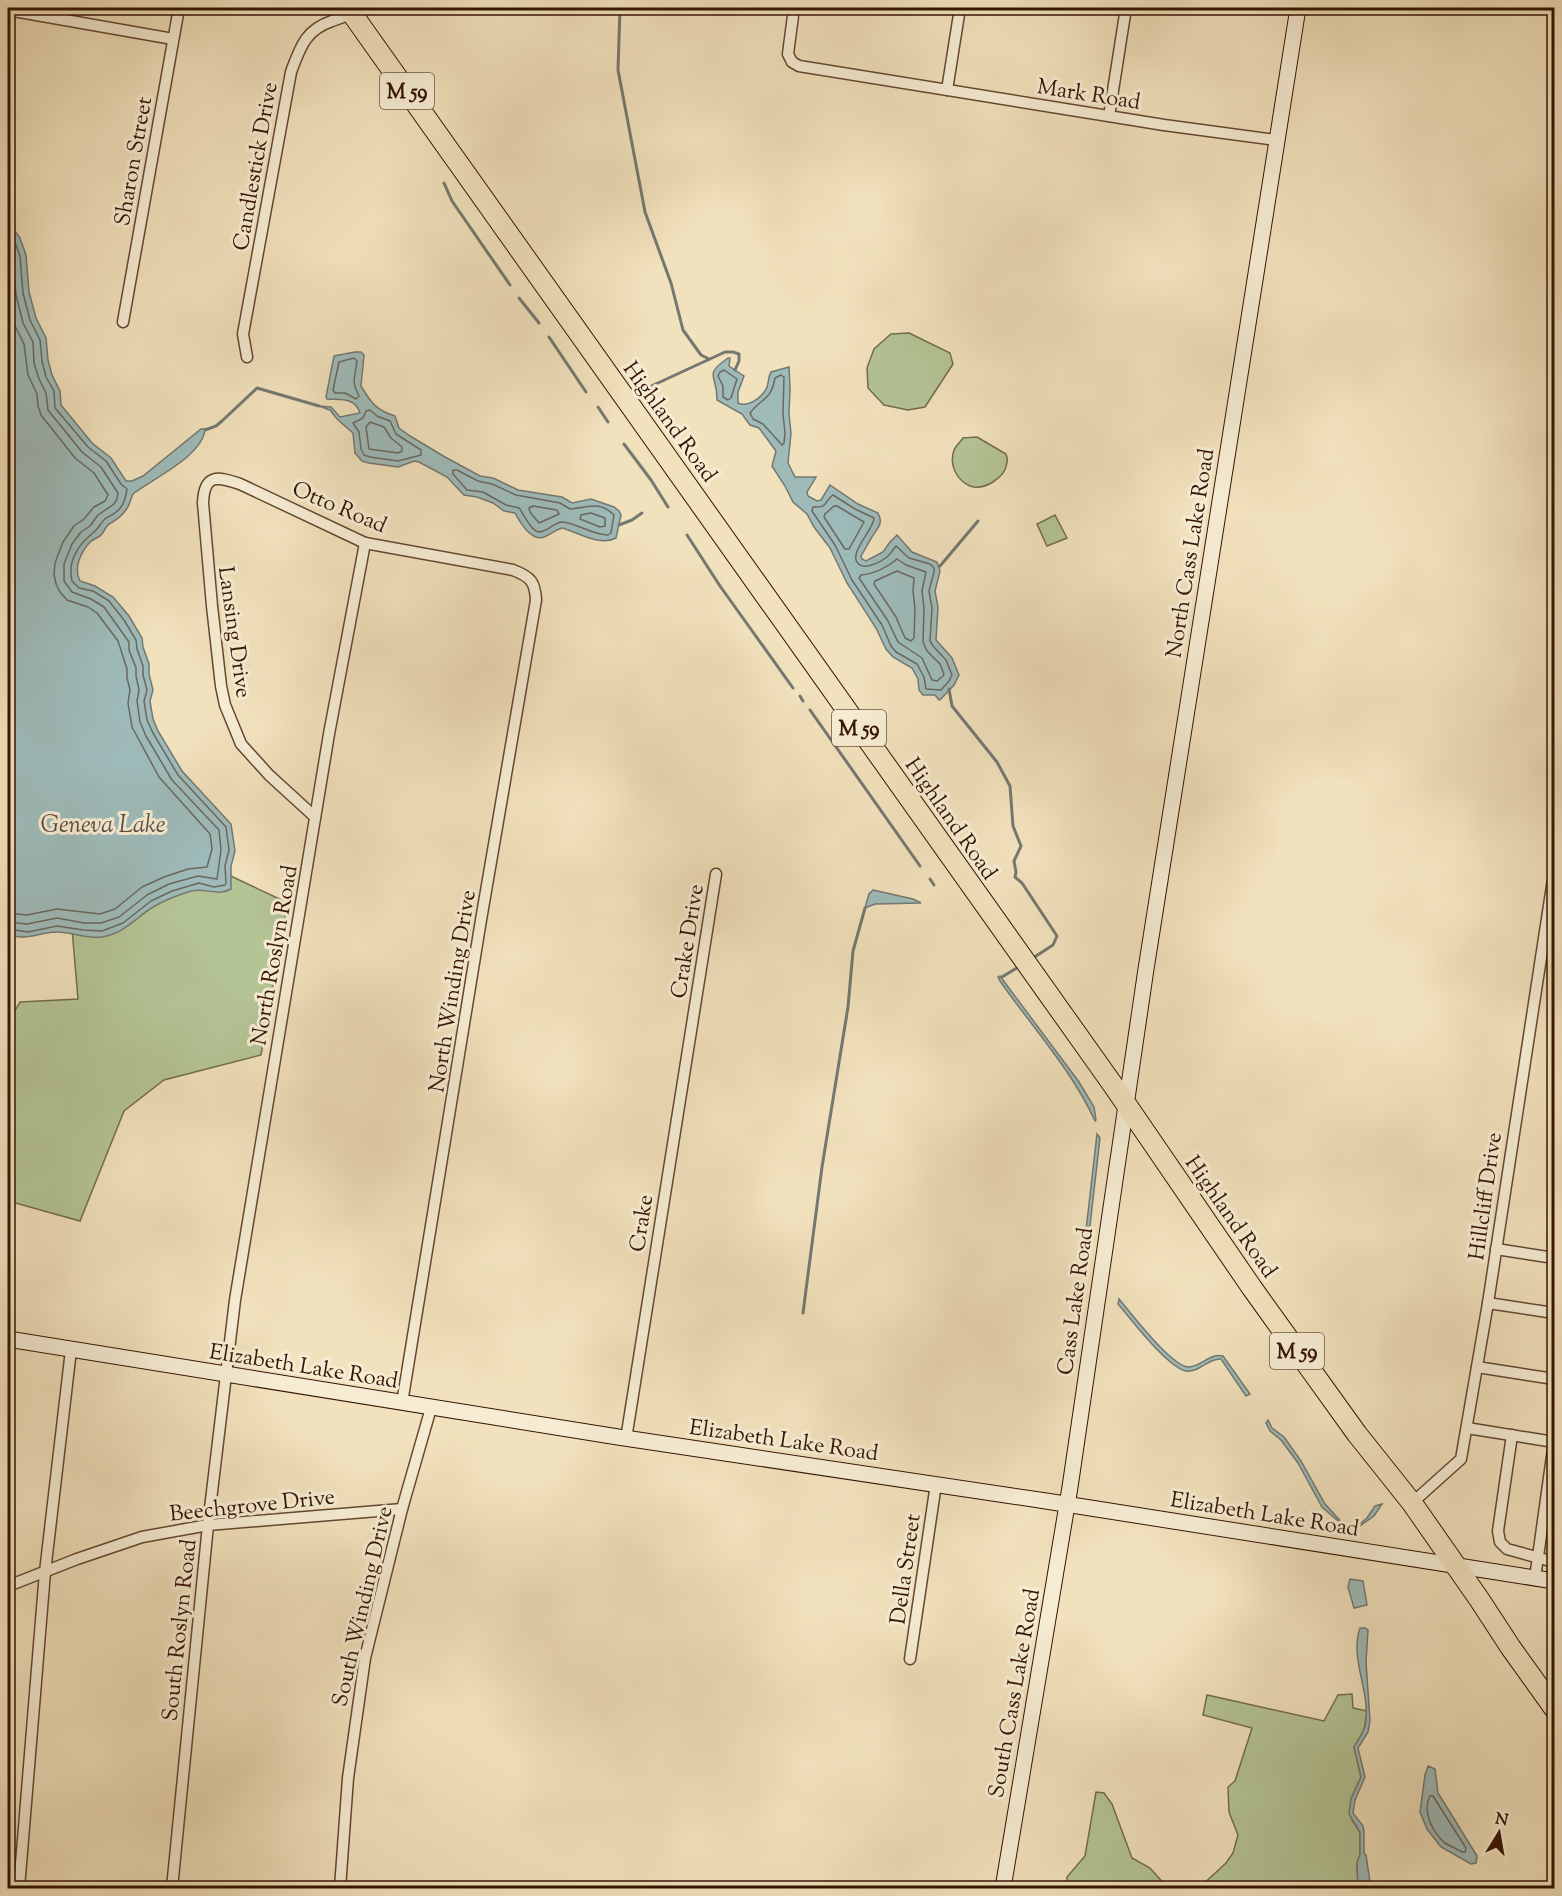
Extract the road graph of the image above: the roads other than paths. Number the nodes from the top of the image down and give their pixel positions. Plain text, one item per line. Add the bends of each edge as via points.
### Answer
1 (178, 8) edge
2 (794, 8) edge
3 (960, 8) edge
4 (1126, 8) edge
5 (1298, 8) edge
6 (8, 10) edge
7 (355, 10) edge
8 (173, 39) junction
9 (947, 90) junction
10 (1109, 116) junction
11 (1276, 140) junction
12 (123, 321) dead end
13 (247, 357) dead end
14 (203, 490) joint
15 (365, 543) junction
16 (535, 586) joint
17 (315, 817) junction
18 (1554, 873) edge
19 (716, 874) dead end
20 (694, 1014) joint
21 (1126, 1105) junction
22 (1496, 1249) junction
23 (1554, 1258) edge
24 (1488, 1303) junction
25 (1554, 1313) edge
26 (8, 1339) edge
27 (70, 1350) junction
28 (1477, 1367) junction
29 (226, 1375) junction
30 (1554, 1379) edge
31 (402, 1403) junction
32 (431, 1408) junction
33 (1467, 1428) junction
34 (1512, 1435) junction
35 (626, 1439) junction
36 (1554, 1442) edge
37 (936, 1484) junction
38 (1412, 1503) junction
39 (1067, 1504) junction
40 (402, 1509) junction
41 (208, 1524) junction
42 (1538, 1557) junction
43 (1554, 1562) edge
44 (1456, 1566) junction
45 (45, 1572) junction
46 (1536, 1578) junction
47 (1554, 1581) edge
48 (8, 1586) edge
49 (910, 1659) dead end
50 (1554, 1708) edge
51 (19, 1888) edge
52 (172, 1888) edge
53 (340, 1888) edge
54 (1004, 1888) edge

1 - 8 street, Sharon Street
2 - 9 street, Mark Road via 788,54 799,66
3 - 9 street
4 - 10 street
5 - 11 street, North Cass Lake Road
6 - 8 street
7 - 13 street, Candlestick Drive via 312,31 291,72 243,334
7 - 21 highway, Highland Road / M 59
8 - 12 street, Sharon Street
9 - 10 street, Mark Road
10 - 11 street, Mark Road
11 - 21 street, North Cass Lake Road
14 - 15 street, Otto Road via 209,480 225,479
14 - 17 street, Lansing Drive via 205,540 225,705 241,744
15 - 16 street, Otto Road via 513,570 526,575
15 - 17 street, North Roslyn Road
16 - 31 street, North Winding Drive via 536,600
17 - 29 street, North Roslyn Road
18 - 22 street, Hillcliff Drive
19 - 20 street, Crake Drive
20 - 35 street, Crake
21 - 38 highway, Highland Road / M 59 via 1252,1288
21 - 39 street, Cass Lake Road
22 - 23 street
22 - 24 street, Hillcliff Drive
24 - 25 street
24 - 28 street, Hillcliff Drive
26 - 27 street, Elizabeth Lake Road
27 - 29 street, Elizabeth Lake Road
27 - 45 street
28 - 30 street
28 - 33 street, Hillcliff Drive
29 - 31 street, Elizabeth Lake Road
29 - 41 street, South Roslyn Road
31 - 32 street, Elizabeth Lake Road
32 - 35 street, Elizabeth Lake Road
32 - 40 street, South Winding Drive
33 - 34 street
33 - 38 street, Hillcliff Drive via 1461,1459
34 - 36 street
34 - 42 street via 1497,1536 1507,1549
35 - 37 street, Elizabeth Lake Road
36 - 42 street
37 - 39 street, Elizabeth Lake Road
37 - 49 street, Della Street
38 - 44 highway, Highland Road / M 59
39 - 44 street, Elizabeth Lake Road
39 - 54 street, South Cass Lake Road
40 - 41 street, Beechgrove Drive
40 - 53 street, South Winding Drive via 364,1658 348,1778
41 - 45 street, Beechgrove Drive via 142,1537
41 - 52 street, South Roslyn Road
42 - 43 street
42 - 46 street
44 - 46 street, Elizabeth Lake Road
44 - 50 highway, M 59
45 - 48 street, Beechgrove Drive
45 - 51 street
46 - 47 street, Elizabeth Lake Road

